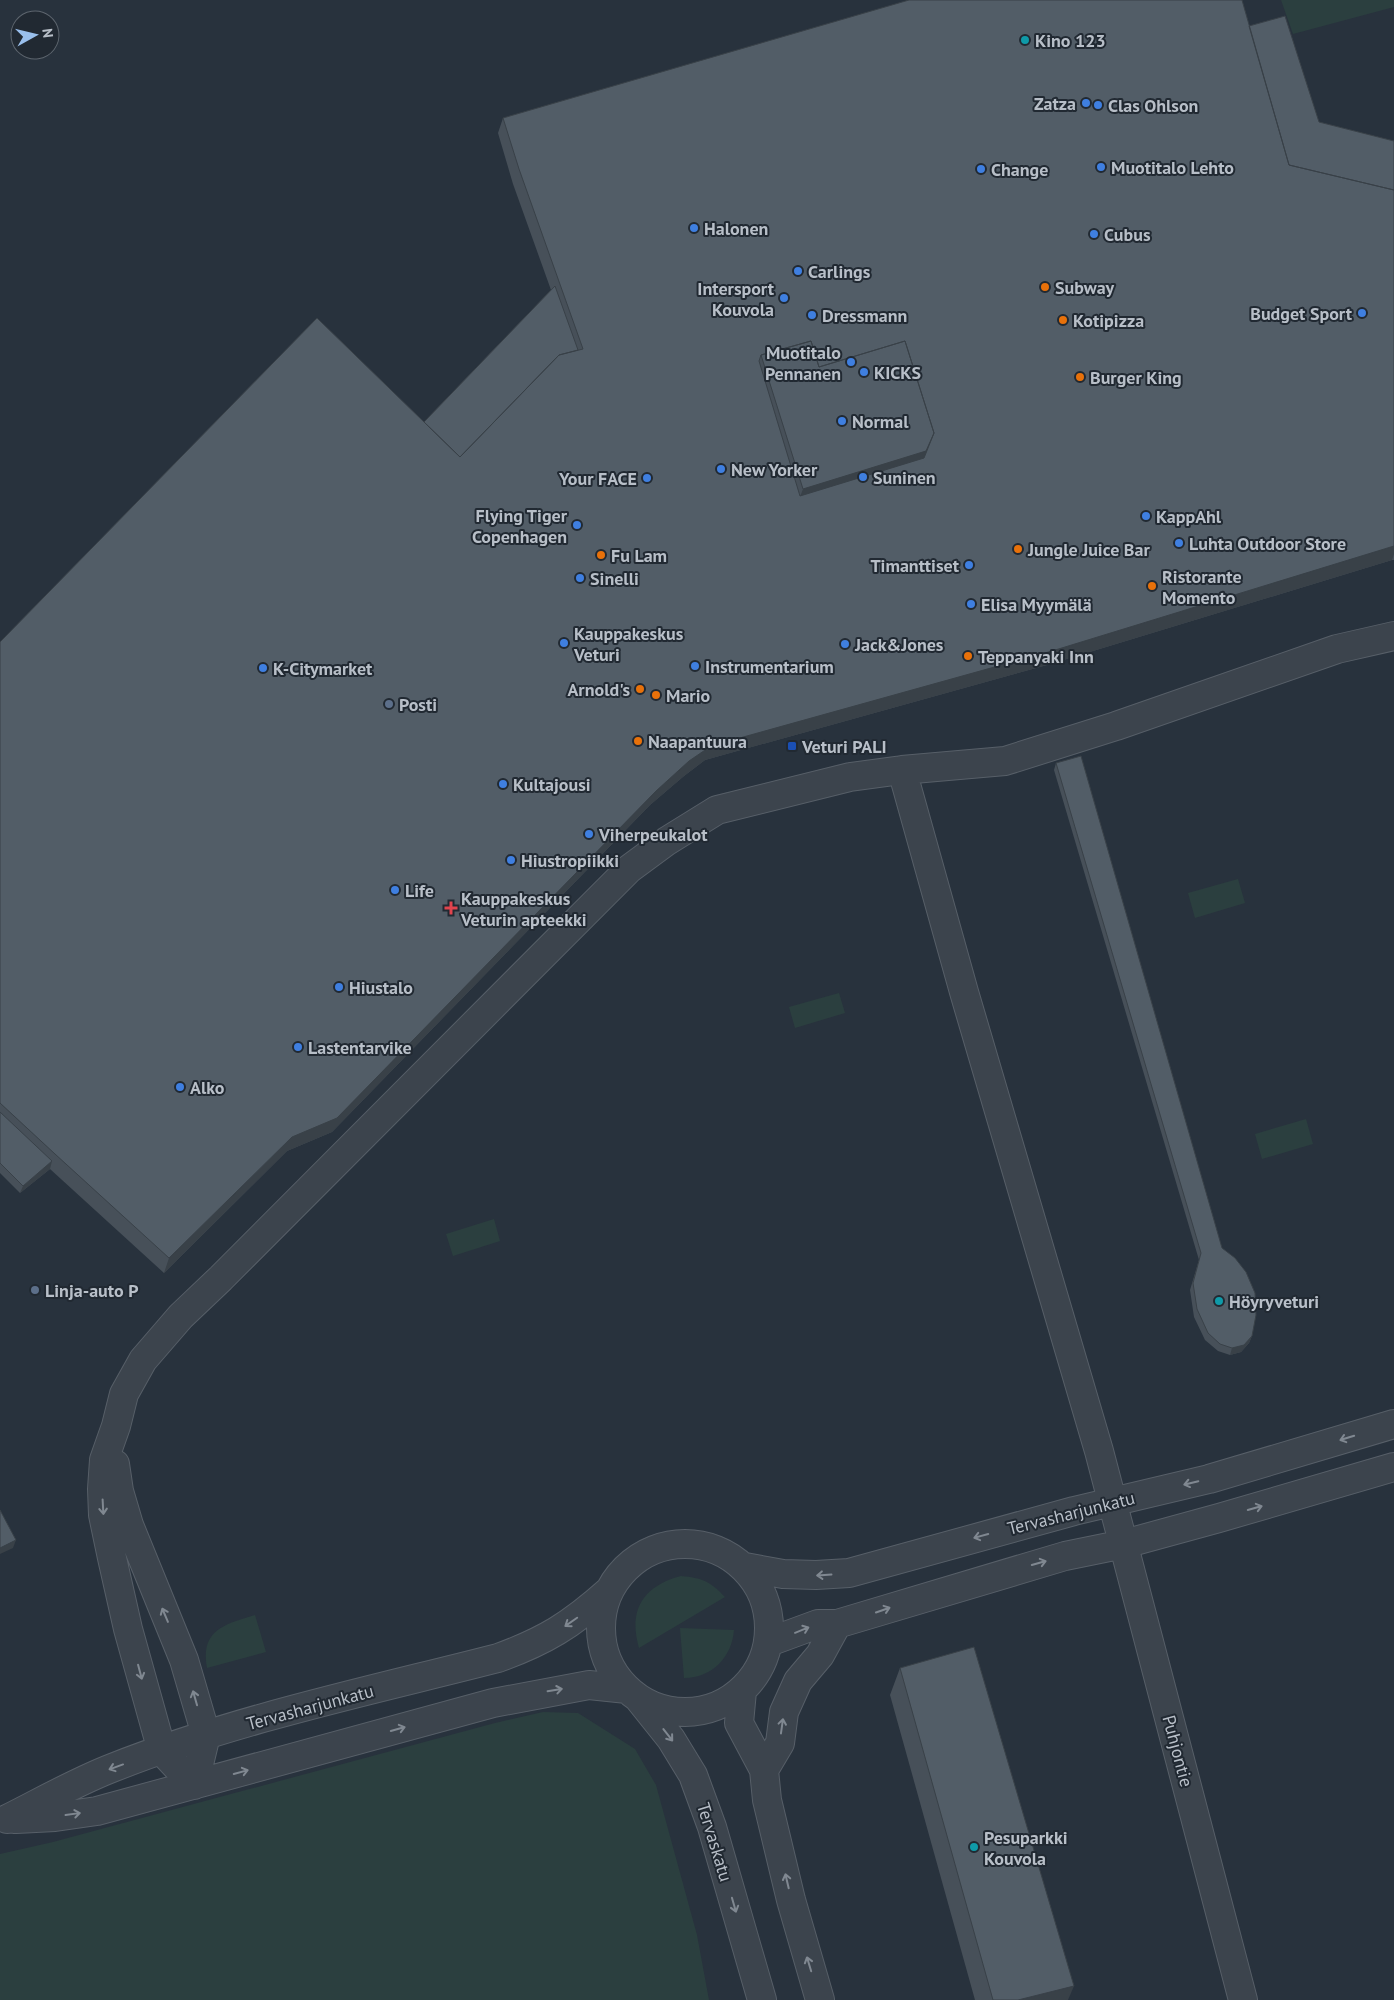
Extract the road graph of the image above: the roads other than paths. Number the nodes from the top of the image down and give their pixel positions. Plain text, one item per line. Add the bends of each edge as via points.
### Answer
1 (1394, 636) edge
2 (902, 770) junction
3 (1394, 1424) edge
4 (116, 1426) junction
5 (1394, 1468) edge
6 (1113, 1502) junction
7 (1124, 1544) junction
8 (744, 1567) junction
9 (609, 1591) junction
10 (837, 1624) junction
11 (769, 1642) junction
12 (742, 1691) junction
13 (632, 1694) junction
14 (206, 1735) junction
15 (162, 1750) junction
16 (764, 1770) junction
17 (194, 1785) junction
18 (3, 1820) edge
19 (762, 2000) edge
20 (820, 2000) edge
21 (1243, 2000) edge

1 - 2 street via 1338,649 1005,761
2 - 4 street via 808,786 717,810 666,841 629,869 181,1316 143,1360 124,1394
2 - 6 street, Puhjontie
3 -> 6 street, Tervasharjunkatu via 1209,1479
14 -> 4 street via 184,1660 142,1560 119,1491 114,1460
4 -> 15 street via 104,1460 103,1515 128,1629
7 -> 5 street
6 - 7 street, Puhjontie
6 -> 8 street, Tervasharjunkatu via 849,1573 783,1574
10 -> 7 street via 1065,1556
7 - 21 street, Puhjontie
8 - 9 street via 723,1551 697,1543 671,1544 645,1553 624,1569
8 - 11 street via 760,1589 769,1615
9 - 13 street via 601,1616 602,1643 611,1668
9 -> 14 street, Tervasharjunkatu via 558,1632 506,1655
11 -> 10 street via 818,1624
16 -> 10 street via 780,1743 784,1712 798,1682 820,1655
11 - 12 street via 760,1668
12 - 13 street via 718,1706 691,1712 663,1710
12 - 16 street via 739,1723
17 -> 13 street, Tervasharjunkatu via 493,1702 589,1685
13 -> 19 street, Tervaskatu via 671,1739 693,1775 712,1827
14 - 15 street, Tervasharjunkatu
14 - 17 street
15 - 17 street
15 -> 18 street, Tervasharjunkatu via 103,1772
20 -> 16 street via 791,1900 767,1800
18 -> 17 street, Tervasharjunkatu via 97,1811

